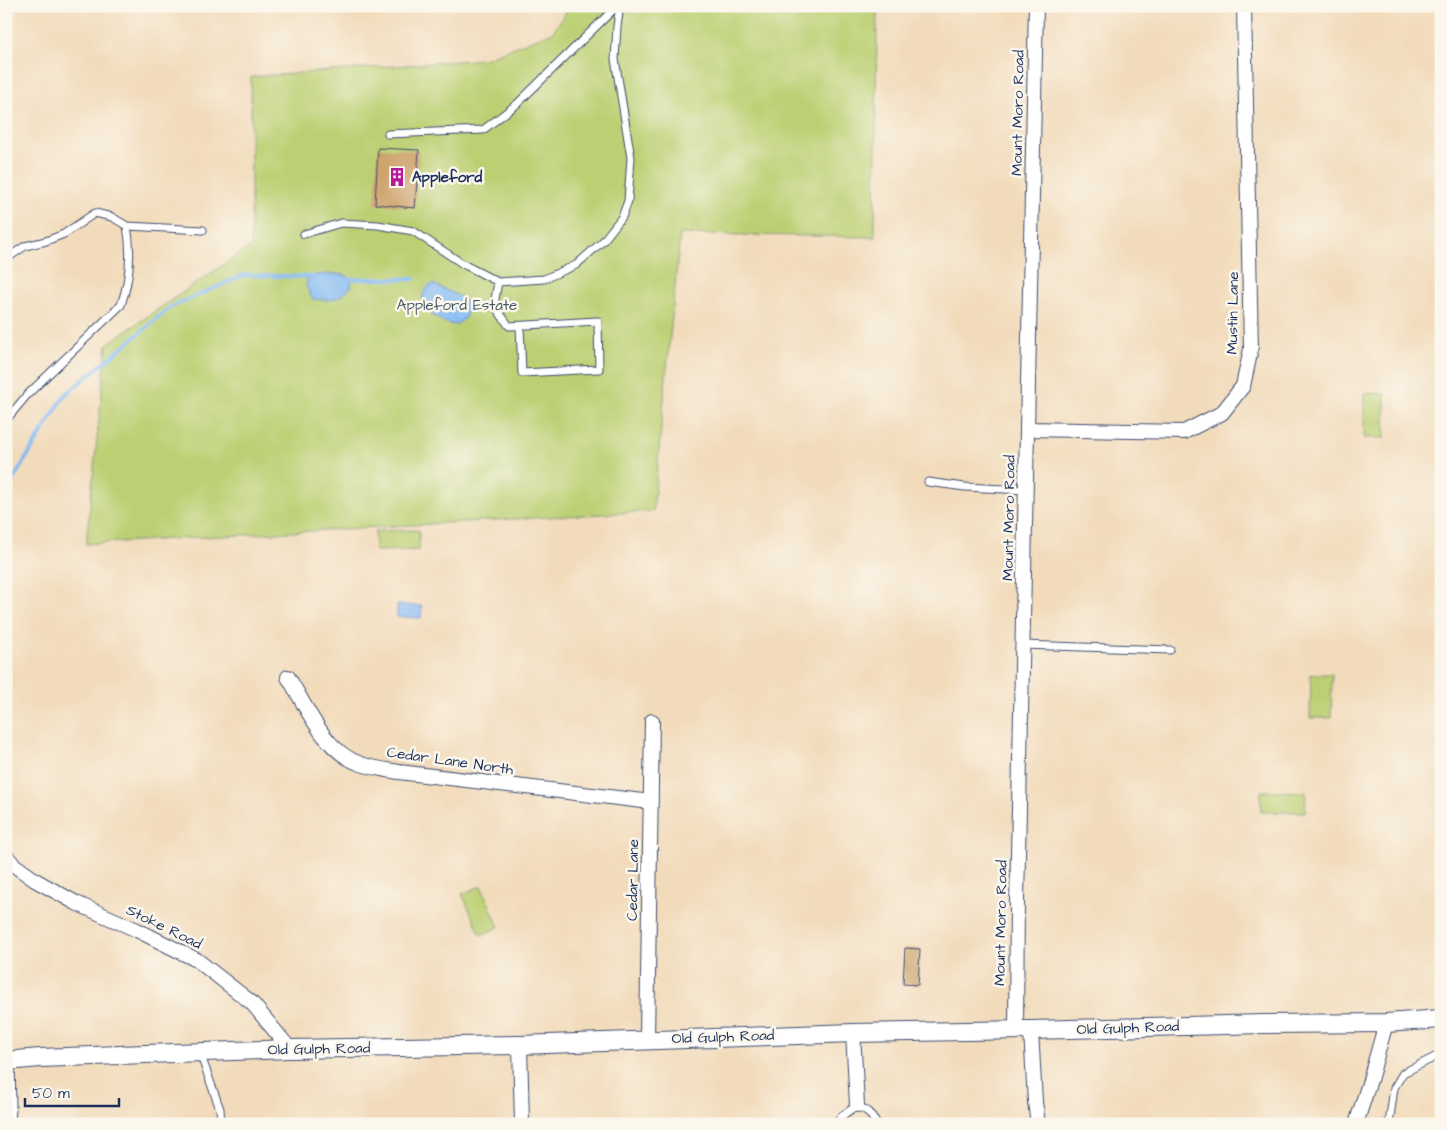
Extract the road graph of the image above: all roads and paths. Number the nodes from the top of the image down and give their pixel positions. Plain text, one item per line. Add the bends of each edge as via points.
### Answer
1 (619, 6) edge
2 (1036, 6) edge
3 (1244, 6) edge
4 (388, 134) dead end
5 (127, 226) junction
6 (202, 230) dead end
7 (304, 234) dead end
8 (6, 259) edge
9 (498, 282) junction
10 (520, 326) junction
11 (6, 420) edge
12 (1028, 428) junction
13 (928, 482) dead end
14 (1026, 490) junction
15 (1023, 645) junction
16 (1170, 650) dead end
17 (288, 677) dead end
18 (652, 721) dead end
19 (651, 802) junction
20 (6, 856) edge
21 (1441, 1019) edge
22 (1386, 1023) junction
23 (1023, 1030) junction
24 (853, 1033) junction
25 (647, 1039) junction
26 (520, 1045) junction
27 (290, 1049) junction
28 (200, 1052) junction
29 (1441, 1054) edge
30 (8, 1061) edge
31 (858, 1105) junction
32 (11, 1124) edge
33 (221, 1124) edge
34 (522, 1124) edge
35 (835, 1124) edge
36 (877, 1124) edge
37 (1038, 1124) edge
38 (1356, 1124) edge
39 (1388, 1124) edge

1 - 4 lane via 517,104 483,130
1 - 9 lane via 615,59 631,158 628,201 622,217 603,241 576,265 544,279
2 - 12 street, Mount Moro Road
3 - 12 street, Mustin Lane via 1251,349 1243,386 1222,413 1184,432
5 - 6 lane
5 - 8 lane via 95,212 64,234 25,246
5 - 11 lane via 130,259 127,289 121,305 27,395
7 - 9 lane via 341,223 413,231 463,264
9 - 10 lane via 494,305 508,326
10 - 10 lane via 598,321 599,369 522,373
12 - 14 street, Mount Moro Road
13 - 14 lane
14 - 15 street, Mount Moro Road
15 - 16 lane
15 - 23 street, Mount Moro Road
17 - 19 street, Cedar Lane North via 332,745 361,764 399,772
18 - 19 street, Cedar Lane
19 - 25 street, Cedar Lane
20 - 27 street, Stoke Road via 14,865 59,894 197,960 252,1003
21 - 22 street, Old Gulph Road
22 - 23 street, Old Gulph Road
22 - 38 street
23 - 24 street, Old Gulph Road
23 - 37 street, Mount Moro Road
24 - 25 street, Old Gulph Road
24 - 31 street
25 - 26 street, Old Gulph Road
26 - 27 street, Old Gulph Road
26 - 34 street
27 - 28 street, Old Gulph Road
28 - 30 street, Old Gulph Road
28 - 33 lane via 220,1109
29 - 39 lane via 1403,1073 1394,1088
30 - 32 lane
31 - 35 lane
31 - 36 lane

